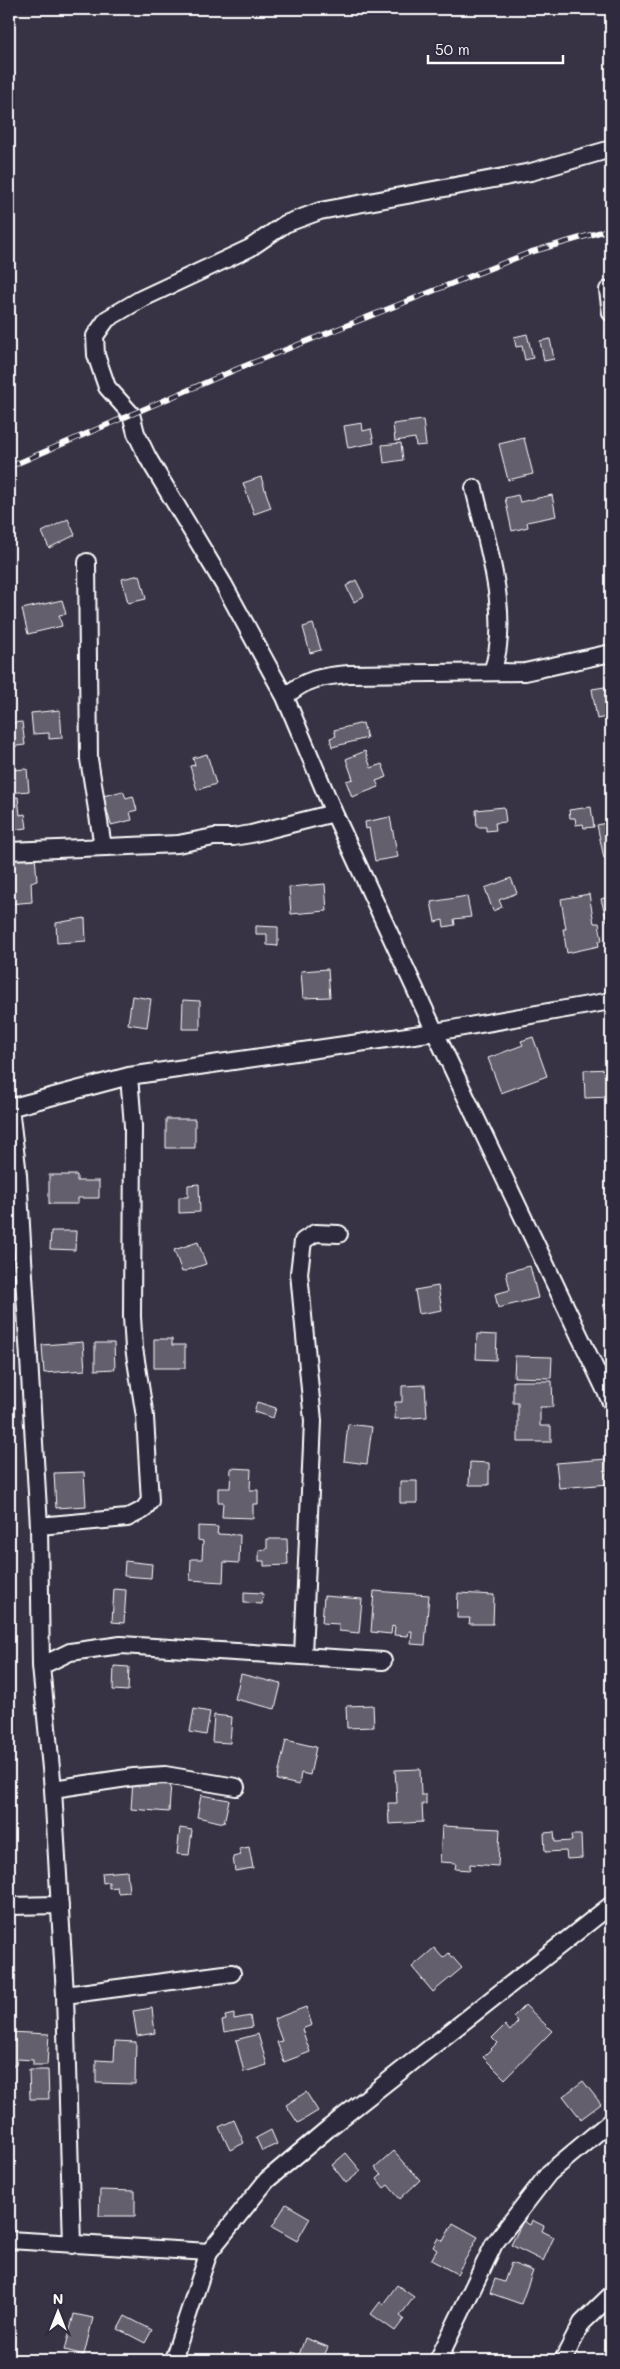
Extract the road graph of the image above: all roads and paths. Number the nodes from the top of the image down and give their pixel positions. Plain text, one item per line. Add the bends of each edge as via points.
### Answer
1 (611, 149) edge
2 (608, 290) dead end
3 (611, 313) edge
4 (474, 488) dead end
5 (87, 562) dead end
6 (611, 653) edge
7 (492, 672) junction
8 (284, 697) junction
9 (334, 813) junction
10 (103, 847) junction
11 (9, 852) edge
12 (611, 1001) edge
13 (435, 1032) junction
14 (129, 1076) junction
15 (9, 1108) edge
16 (339, 1234) dead end
17 (611, 1402) edge
18 (39, 1526) junction
19 (303, 1655) junction
20 (383, 1661) dead end
21 (41, 1666) junction
22 (236, 1787) dead end
23 (53, 1790) junction
24 (60, 1905) junction
25 (611, 1905) edge
26 (9, 1906) edge
27 (232, 1973) dead end
28 (65, 1995) junction
29 (611, 2121) edge
30 (9, 2240) edge
31 (72, 2245) junction
32 (209, 2252) junction
33 (611, 2295) edge
34 (173, 2360) edge
35 (438, 2360) edge
36 (563, 2360) edge

1 - 8 street via 531,172 320,211 285,224 250,248 141,299 107,319 95,336 96,355 106,387 131,414 148,458 224,585
2 - 3 street
4 - 7 street via 498,601 498,650
5 - 10 street via 89,758
6 - 7 street via 542,670
7 - 8 street via 323,676 306,681
8 - 9 street
9 - 10 street via 233,837 178,844
9 - 13 street
10 - 11 street
12 - 13 street
13 - 14 street
13 - 17 street
14 - 15 street
14 - 18 street via 133,1126 132,1317 145,1417 150,1501 143,1510 127,1518
15 - 18 street via 18,1175
16 - 19 street via 315,1233 303,1241 300,1273 314,1421
18 - 21 street
19 - 20 street
19 - 21 street via 121,1645 70,1652
21 - 23 street
22 - 23 street via 165,1775
23 - 24 street
24 - 26 street
24 - 28 street
25 - 32 street via 352,2108 267,2180
27 - 28 street
28 - 31 street
29 - 35 street via 549,2173 494,2244
30 - 31 street
31 - 32 street
32 - 34 street
33 - 36 street via 582,2323

